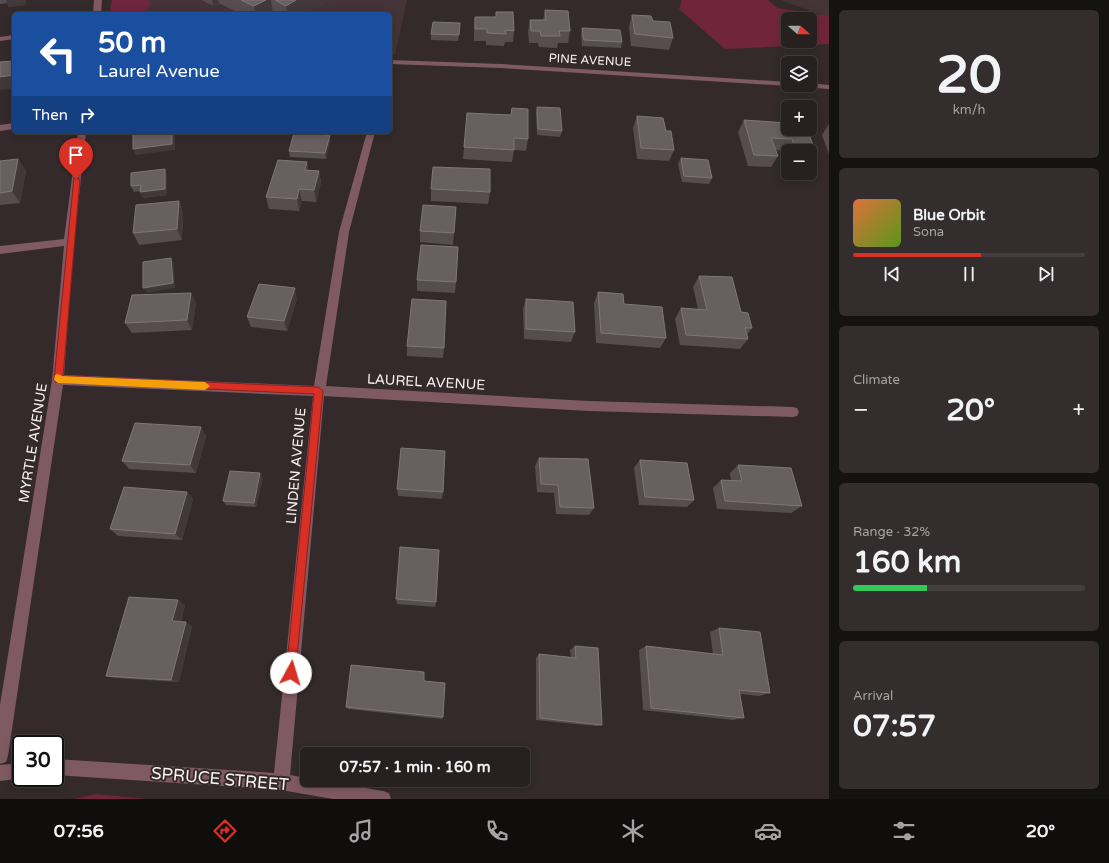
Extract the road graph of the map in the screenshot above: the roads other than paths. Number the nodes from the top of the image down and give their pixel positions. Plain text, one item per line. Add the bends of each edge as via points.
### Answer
1 (98, 0) edge
2 (97, 12) edge
3 (12, 37) edge
4 (0, 39) edge
5 (392, 62) edge
6 (781, 84) edge
7 (817, 86) edge
8 (829, 87) edge
9 (12, 126) edge
10 (0, 128) edge
11 (82, 134) edge
12 (370, 134) edge
13 (70, 242) junction
14 (0, 250) edge
15 (58, 380) junction
16 (318, 391) junction
17 (793, 412) dead end
18 (0, 756) edge
19 (64, 768) edge
20 (12, 772) edge
21 (0, 773) edge
22 (281, 782) junction
23 (383, 799) edge

1 - 2 street
3 - 4 street
5 - 6 street, PINE AVENUE via 501,66
7 - 8 street
9 - 10 street
11 - 13 street, MYRTLE AVENUE
12 - 16 street, LINDEN AVENUE via 344,232
13 - 14 street
13 - 15 street, MYRTLE AVENUE
15 - 16 street, LAUREL AVENUE
15 - 18 street, MYRTLE AVENUE
16 - 17 street, LAUREL AVENUE via 589,406
16 - 22 street, LINDEN AVENUE
19 - 22 street, SPRUCE STREET
20 - 21 street
22 - 23 street, SPRUCE STREET

